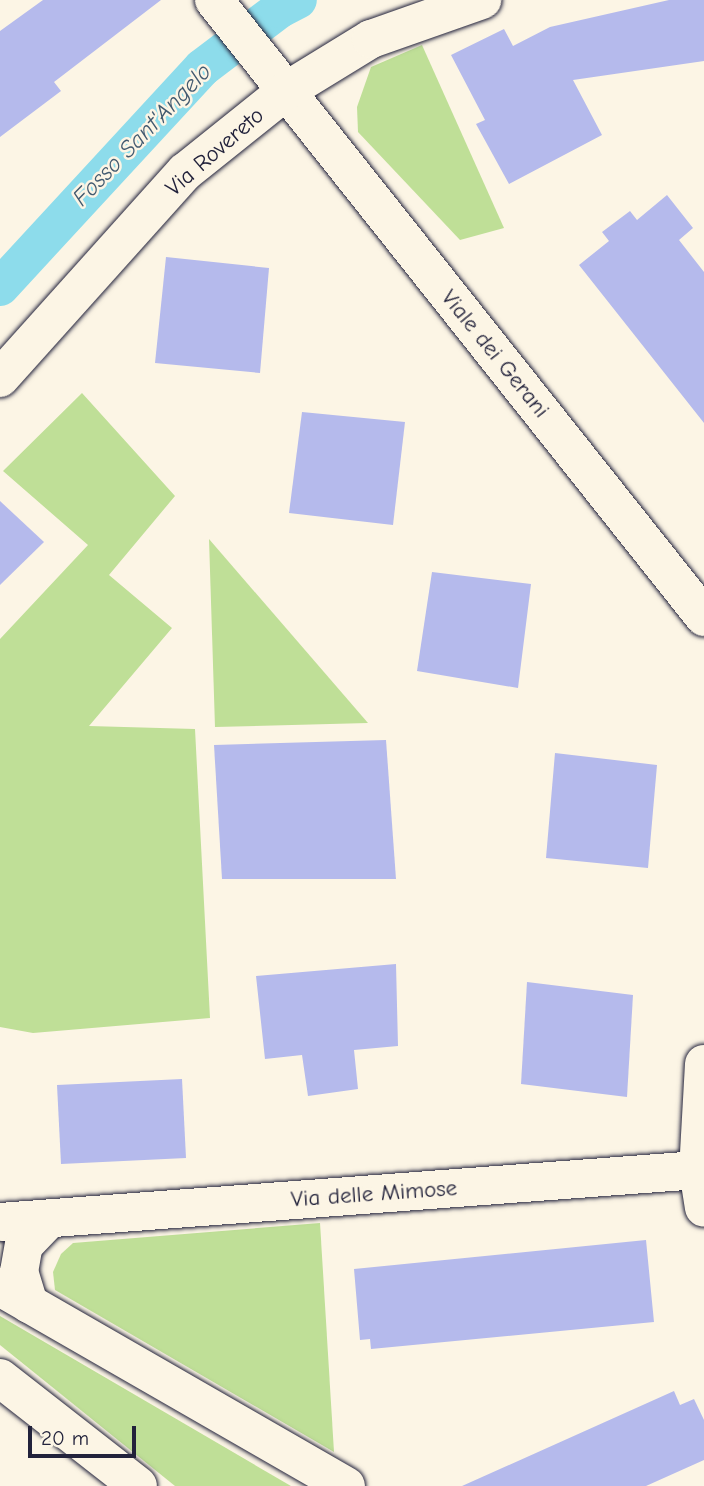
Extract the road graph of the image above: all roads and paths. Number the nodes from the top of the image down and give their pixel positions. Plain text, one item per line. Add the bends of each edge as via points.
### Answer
1 (214, 0) edge
2 (482, 0) edge
3 (286, 91) junction
4 (0, 378) edge
5 (704, 617) edge
6 (704, 1065) edge
7 (698, 1170) junction
8 (704, 1208) edge
9 (50, 1218) junction
10 (0, 1222) edge
11 (15, 1295) edge
12 (0, 1378) edge
13 (138, 1486) edge
14 (346, 1486) edge

1 - 3 street, Viale dei Gerani
2 - 3 street, Via Rovereto via 371,39
3 - 4 street, Via Rovereto via 185,172
3 - 5 street, Viale dei Gerani
6 - 7 street
7 - 8 street
7 - 9 street, Via delle Mimose
9 - 10 street, Via delle Mimose
9 - 11 street via 24,1245
11 - 14 street
12 - 13 street

